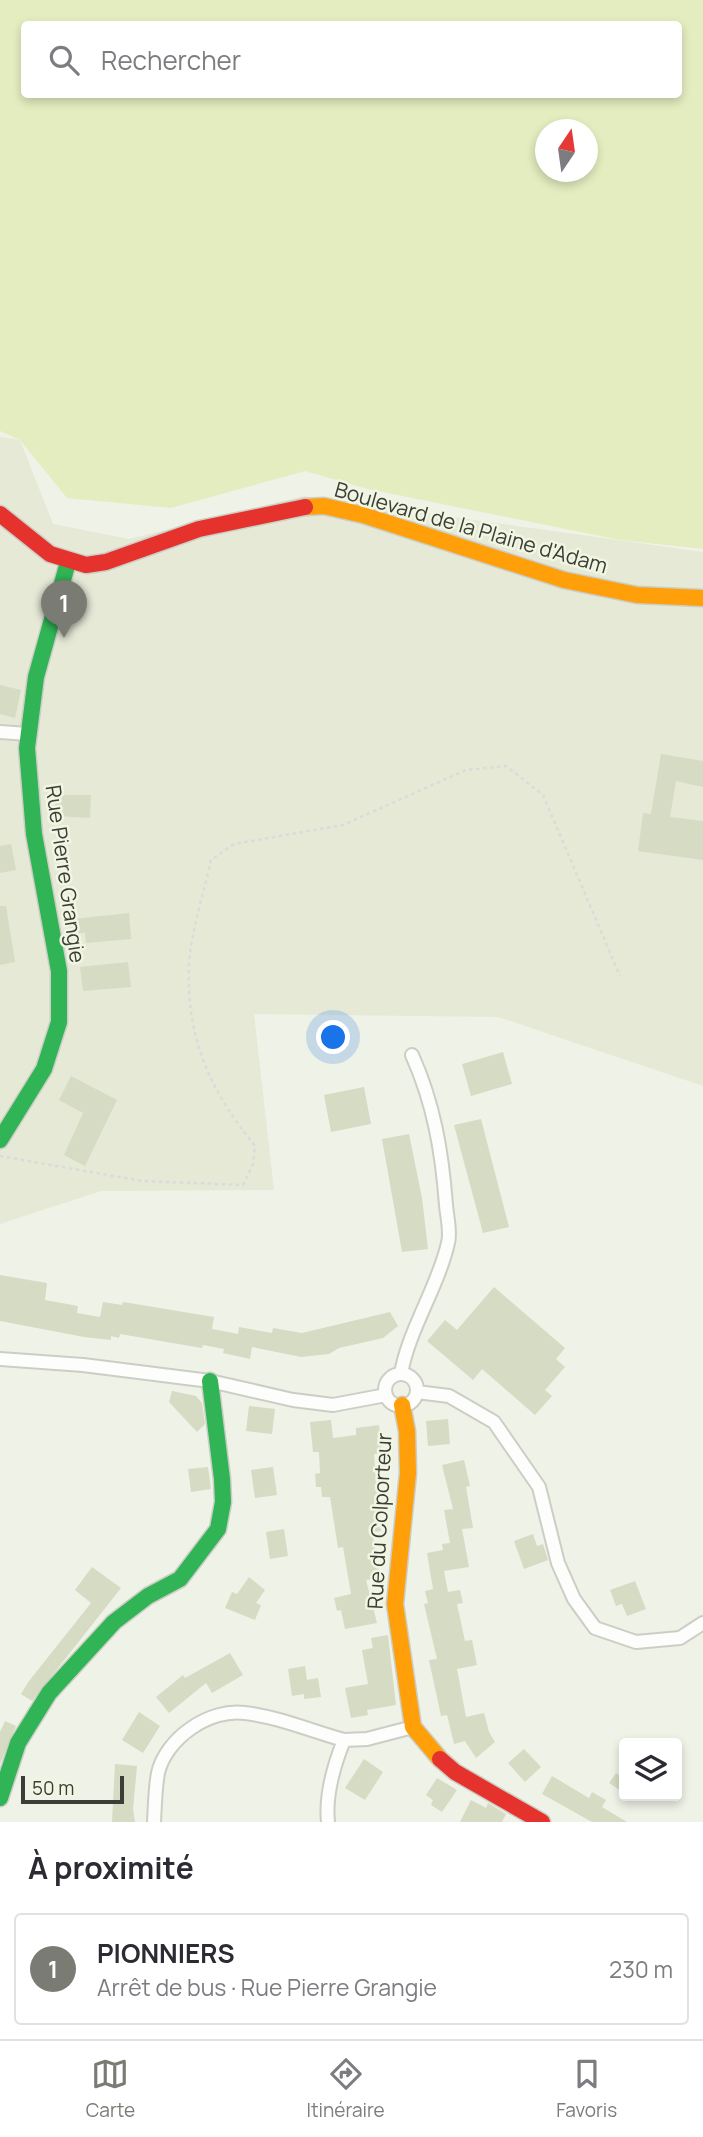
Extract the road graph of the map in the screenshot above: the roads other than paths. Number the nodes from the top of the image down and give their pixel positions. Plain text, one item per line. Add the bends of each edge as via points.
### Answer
1 (0, 513) edge
2 (68, 562) junction
3 (703, 598) edge
4 (0, 733) edge
5 (27, 734) junction
6 (412, 1055) dead end
7 (0, 1140) edge
8 (0, 1359) edge
9 (401, 1374) junction
10 (210, 1381) junction
11 (416, 1392) junction
12 (386, 1395) junction
13 (402, 1405) junction
14 (703, 1623) edge
15 (412, 1727) junction
16 (344, 1740) junction
17 (0, 1798) edge
18 (154, 1822) edge
19 (328, 1822) edge
20 (542, 1822) edge

1 - 2 street, Boulevard de la Plaine d'Adam via 50,554
2 - 3 street, Boulevard de la Plaine d'Adam via 106,562 199,529 295,507 324,506 564,580 637,595
2 - 5 street, Rue Pierre Grangie via 43,644
4 - 5 street
5 - 7 street, Rue Pierre Grangie via 35,843 57,957 60,1022 30,1093
6 - 9 street via 429,1091 442,1151 449,1240 422,1318 404,1354
8 - 10 street via 83,1364
9 - 11 street via 414,1381
9 - 12 street via 388,1380
10 - 12 street via 293,1401 333,1405
10 - 17 street via 222,1479 218,1529 180,1579 114,1622 49,1693 18,1743
11 - 13 street
11 - 14 street via 449,1396 494,1422 539,1487 558,1563 574,1599 596,1628 636,1642 680,1638
12 - 13 street via 392,1403
13 - 15 street, Rue du Colporteur via 408,1473 395,1604
15 - 16 street
15 - 20 street via 455,1772
16 - 18 street via 244,1713 221,1712 192,1727 171,1747 159,1771
16 - 19 street via 335,1763

